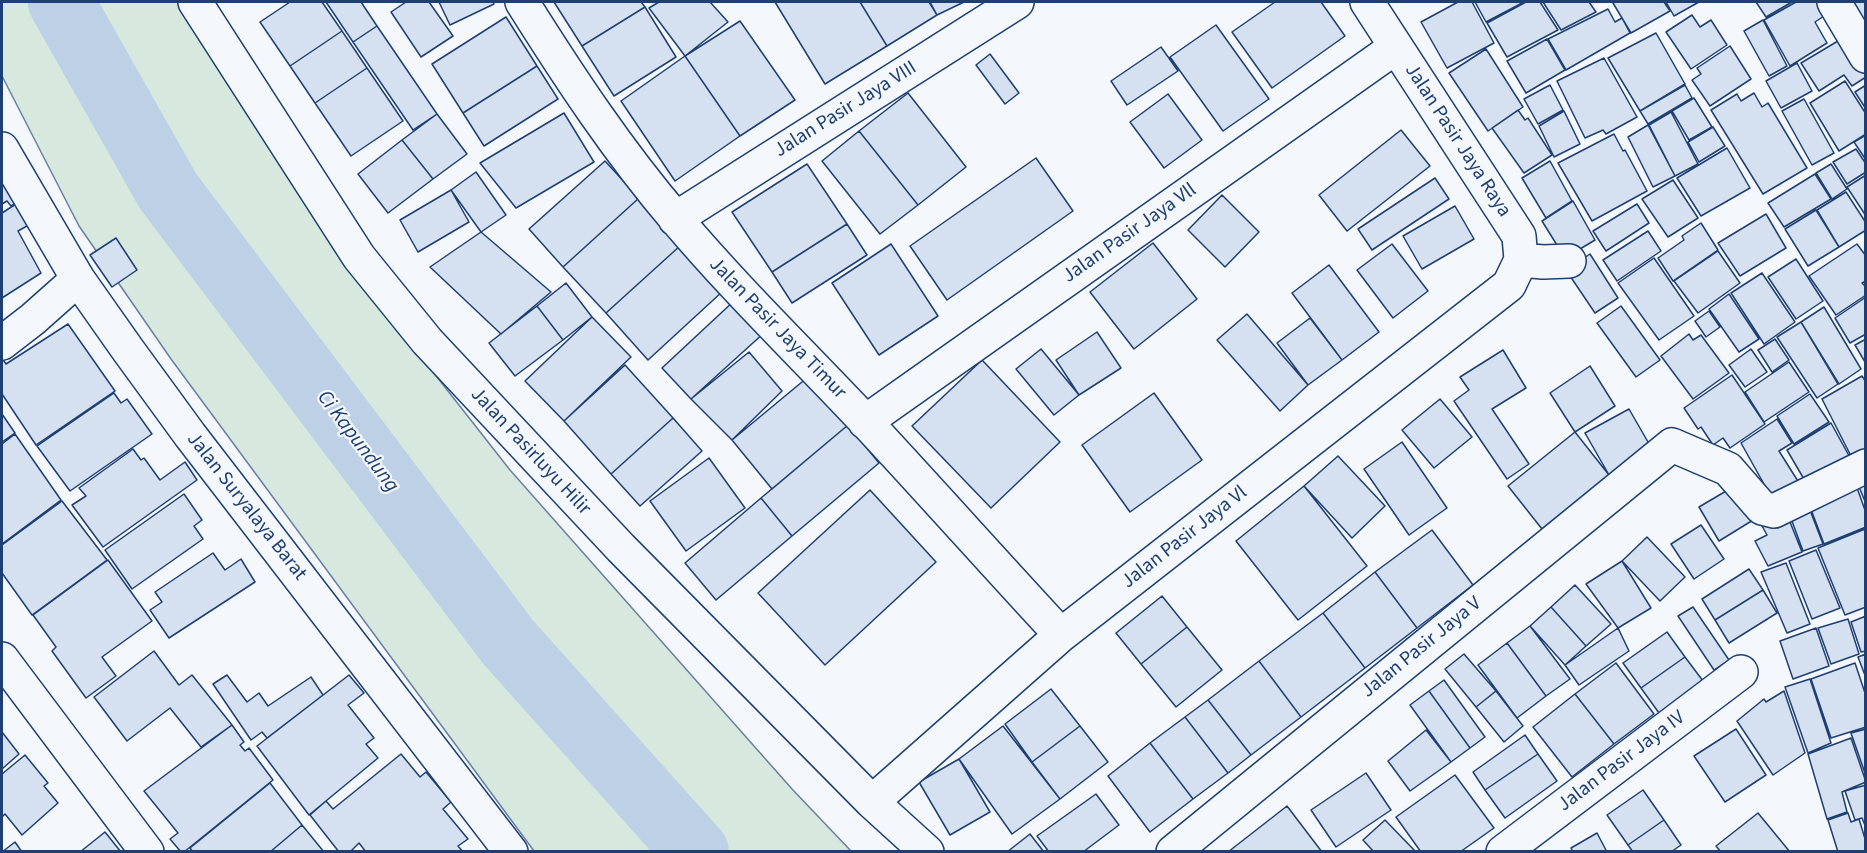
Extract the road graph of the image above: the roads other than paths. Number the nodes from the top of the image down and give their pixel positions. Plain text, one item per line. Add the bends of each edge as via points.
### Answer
1 (195, 2) edge
2 (522, 2) edge
3 (1017, 2) edge
4 (1367, 2) edge
5 (1834, 2) edge
6 (1396, 47) junction
7 (1866, 56) edge
8 (2, 149) edge
9 (675, 219) junction
10 (1569, 261) dead end
11 (1515, 273) junction
12 (78, 279) junction
13 (2, 343) edge
14 (865, 422) junction
15 (1866, 466) edge
16 (1060, 635) junction
17 (2, 659) edge
18 (1741, 672) dead end
19 (872, 802) junction
20 (147, 852) edge
21 (511, 852) edge
22 (927, 852) edge
23 (1173, 852) edge
24 (1503, 852) edge

1 - 19 street, Jalan Pasirluyu Hilir via 358,257 427,341 621,548
2 - 9 street, Jalan Pasir Jaya Timur via 603,125
3 - 9 street, Jalan Pasir Jaya VIII
4 - 6 street, Jalan Pasir Jaya Raya
5 - 7 street
6 - 11 street, Jalan Pasir Jaya Raya via 1520,236
6 - 14 street, Jalan Pasir Jaya Vll
8 - 12 street, Jalan Suryalaya Barat
9 - 14 street, Jalan Pasir Jaya Timur
10 - 11 street via 1543,262
11 - 16 street, Jalan Pasir Jaya Vl
12 - 13 street
12 - 21 street, Jalan Suryalaya Barat via 190,435
14 - 16 street, Jalan Pasir Jaya Timur
15 - 23 street, Jalan Pasir Jaya V via 1774,511 1762,508 1728,469 1672,445
16 - 19 street, Jalan Pasir Jaya Vl
17 - 20 street
18 - 24 street, Jalan Pasir Jaya IV
19 - 22 street, Jalan Pasirluyu Hilir

